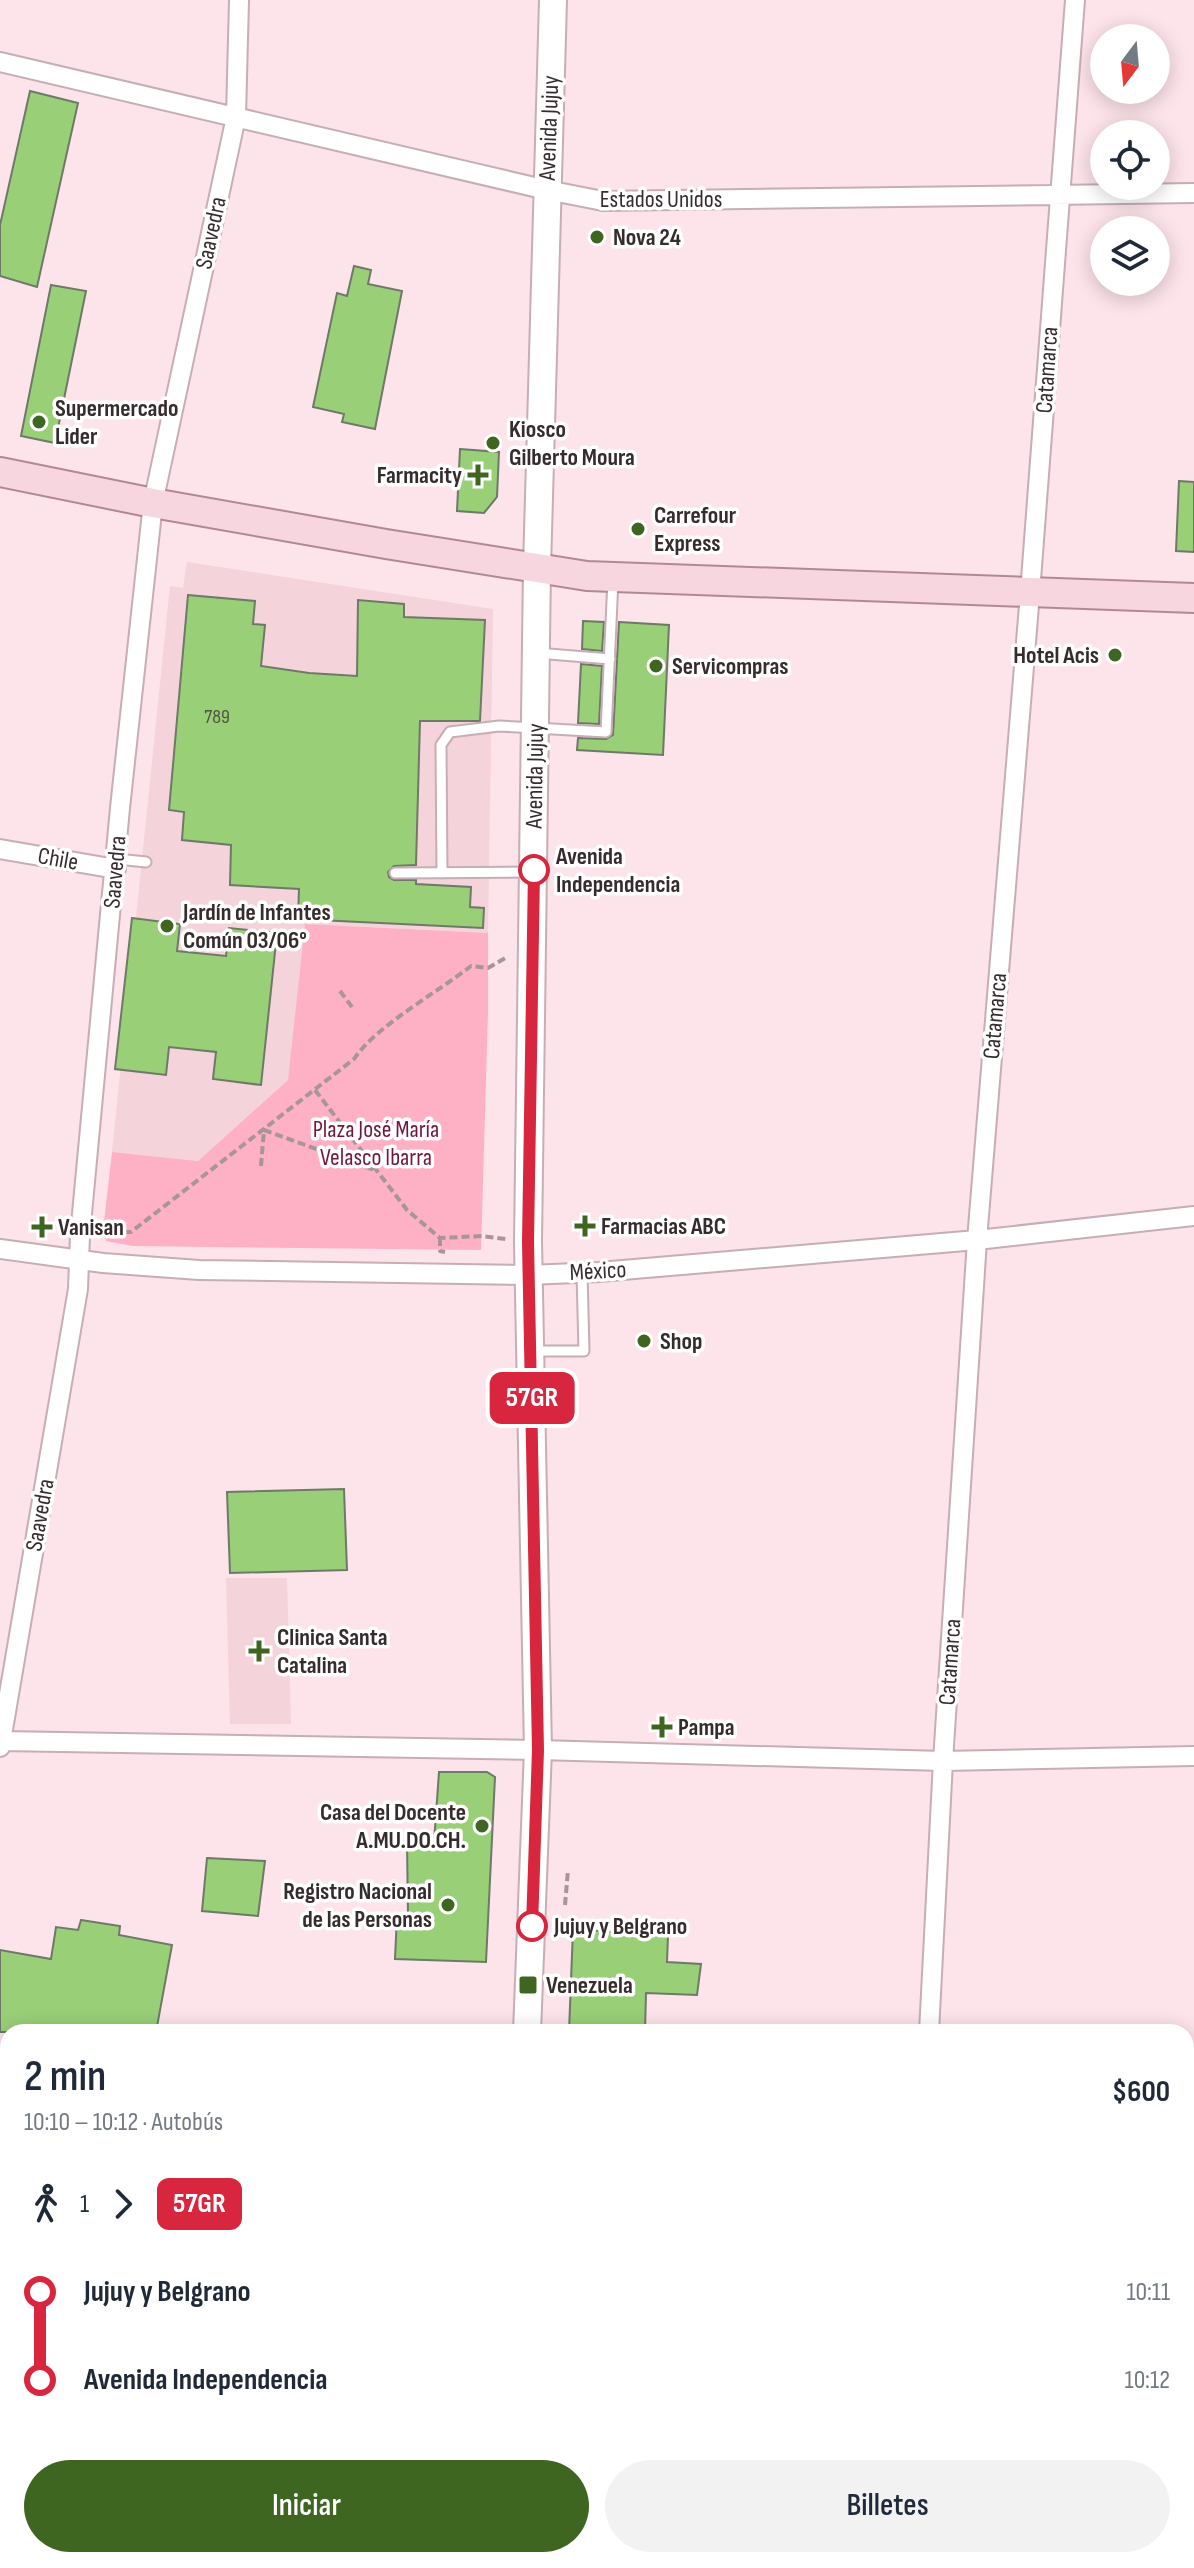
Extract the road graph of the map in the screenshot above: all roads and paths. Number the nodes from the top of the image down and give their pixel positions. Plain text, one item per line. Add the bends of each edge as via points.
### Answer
1 (239, 0) edge
2 (553, 0) edge
3 (1075, 0) edge
4 (0, 62) edge
5 (236, 117) junction
6 (547, 190) junction
7 (1194, 193) edge
8 (1060, 195) junction
9 (0, 472) edge
10 (153, 503) junction
11 (537, 568) junction
12 (613, 577) junction
13 (1030, 593) junction
14 (1194, 598) edge
15 (536, 653) junction
16 (610, 659) junction
17 (535, 728) junction
18 (0, 849) edge
19 (146, 862) dead end
20 (116, 864) junction
21 (534, 872) junction
22 (395, 873) dead end
23 (442, 873) junction
24 (533, 942) junction
25 (340, 991) dead end
26 (352, 1007) dead end
27 (315, 1090) junction
28 (264, 1130) junction
29 (261, 1166) dead end
30 (377, 1170) junction
31 (1194, 1216) edge
32 (80, 1235) junction
33 (977, 1240) junction
34 (528, 1242) junction
35 (0, 1249) edge
36 (79, 1260) junction
37 (582, 1273) junction
38 (529, 1275) junction
39 (531, 1351) junction
40 (0, 1741) edge
41 (0, 1747) edge
42 (538, 1750) junction
43 (1194, 1756) edge
44 (943, 1761) junction
45 (568, 1870) dead end
46 (565, 1905) dead end
47 (527, 2024) edge
48 (929, 2024) edge
49 (716, 2568) edge
50 (730, 2568) edge

1 - 5 street, Saavedra
2 - 6 main road, Avenida Jujuy
3 - 8 street, Catamarca
4 - 5 street, Estados Unidos
5 - 6 street, Estados Unidos
5 - 10 street, Saavedra
6 - 8 street, Estados Unidos via 603,201
6 - 11 main road, Avenida Jujuy
7 - 8 street, Estados Unidos
8 - 13 street, Catamarca
9 - 10 main road
10 - 11 main road
10 - 20 street, Saavedra
11 - 12 main road
11 - 15 main road, Avenida Jujuy
12 - 13 main road
12 - 16 lane
13 - 14 main road
13 - 33 street, Catamarca
15 - 16 lane
15 - 17 main road, Avenida Jujuy
16 - 17 lane via 606,732
17 - 21 main road, Avenida Jujuy
17 - 23 lane via 450,732 441,745
18 - 20 street, Chile
19 - 20 lane
20 - 32 street, Saavedra
21 - 23 lane
21 - 24 main road, Avenida Jujuy
22 - 23 lane
24 - 27 path via 488,968 471,966
24 - 34 main road, Avenida Jujuy
25 - 26 path
27 - 28 path
27 - 30 path
28 - 29 path
28 - 30 path
28 - 32 path via 131,1232
30 - 34 path via 407,1210 440,1238
31 - 33 street, México
32 - 36 street, Saavedra
33 - 37 street, México
33 - 44 street, Catamarca
34 - 38 main road, Avenida Jujuy
35 - 36 street, México
36 - 38 street, México via 199,1270
36 - 40 street, Saavedra
37 - 38 street, México
37 - 39 lane via 584,1351
38 - 39 main road, Avenida Jujuy
39 - 42 main road, Avenida Jujuy
40 - 41 street, Saavedra
40 - 42 street
42 - 44 street
42 - 47 main road, Avenida Jujuy
43 - 44 street
44 - 48 street, Catamarca
45 - 46 path
49 - 50 path

